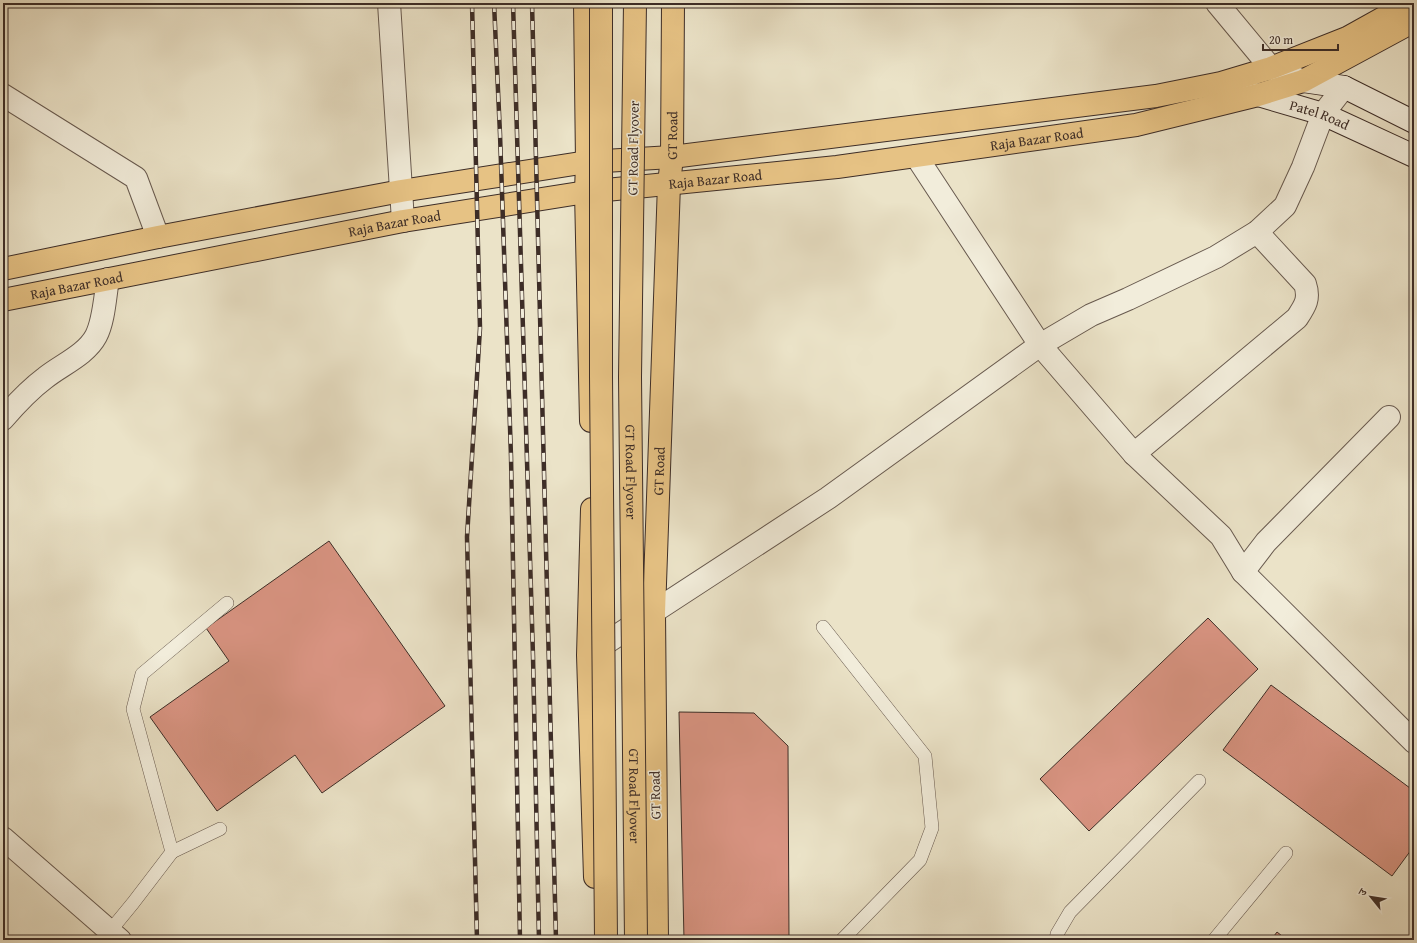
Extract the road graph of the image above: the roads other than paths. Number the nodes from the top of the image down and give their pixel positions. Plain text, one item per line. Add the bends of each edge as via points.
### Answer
1 (389, 3) edge
2 (584, 3) edge
3 (601, 3) edge
4 (634, 3) edge
5 (673, 3) edge
6 (1217, 3) edge
7 (1410, 3) edge
8 (1414, 21) edge
9 (1271, 68) junction
10 (1303, 81) junction
11 (1221, 83) junction
12 (1344, 87) junction
13 (3, 95) edge
14 (1258, 95) junction
15 (1323, 114) junction
16 (1414, 122) edge
17 (672, 156) junction
18 (916, 156) junction
19 (1414, 156) edge
20 (587, 162) junction
21 (669, 184) junction
22 (402, 191) junction
23 (586, 192) junction
24 (403, 221) junction
25 (1257, 232) junction
26 (158, 237) junction
27 (3, 269) edge
28 (108, 279) junction
29 (3, 300) edge
30 (1040, 345) junction
31 (1389, 417) dead end
32 (3, 419) edge
33 (1134, 454) junction
34 (1243, 572) junction
35 (227, 603) dead end
36 (654, 612) junction
37 (823, 627) dead end
38 (588, 655) junction
39 (1414, 742) edge
40 (1199, 781) dead end
41 (220, 829) dead end
42 (3, 838) edge
43 (172, 852) junction
44 (1286, 853) dead end
45 (115, 935) edge
46 (597, 940) edge
47 (606, 940) edge
48 (636, 940) edge
49 (657, 940) edge
50 (842, 940) edge
51 (1056, 940) edge
52 (1214, 940) edge

1 - 22 street
2 - 20 main road
3 - 47 main road, GT Road Flyover, bridge
4 - 48 main road, GT Road Flyover, bridge via 630,376
5 - 17 main road, GT Road
6 - 9 street
7 - 9 main road, Raja Bazar Road via 1347,38
8 - 10 main road, Raja Bazar Road
9 - 10 street, Patel Road
9 - 11 main road, Raja Bazar Road
10 - 12 street, Patel Road
10 - 14 main road, Raja Bazar Road
11 - 14 street, Patel Road
11 - 17 main road, Raja Bazar Road via 1156,96
12 - 15 street
12 - 16 street, Patel Road
13 - 26 street via 136,178
14 - 15 street, Patel Road
14 - 18 main road, Raja Bazar Road via 1136,125
15 - 19 street, Patel Road
15 - 25 street via 1285,206
17 - 20 main road, Raja Bazar Road
17 - 21 main road, GT Road
18 - 21 main road, Raja Bazar Road via 837,167
18 - 30 street
20 - 22 main road, Raja Bazar Road
20 - 23 main road
21 - 23 main road, Raja Bazar Road
21 - 36 main road, GT Road
22 - 24 street
22 - 26 main road, Raja Bazar Road
23 - 24 main road, Raja Bazar Road
23 - 38 main road via 592,500
24 - 28 main road, Raja Bazar Road
25 - 30 street via 1216,257 1091,315
25 - 33 street via 1305,284 1308,292 1306,304 1297,318
26 - 27 main road, Raja Bazar Road
28 - 29 main road, Raja Bazar Road
28 - 32 street via 100,325 91,343 31,390
30 - 33 street
30 - 36 street via 828,498
31 - 34 street via 1266,542
33 - 34 street via 1221,536
34 - 39 street
35 - 43 lane via 142,674 133,709
36 - 38 street
36 - 49 main road, GT Road
37 - 50 lane via 925,756 932,828 920,860
38 - 46 main road
40 - 51 lane via 1070,912
41 - 43 lane
42 - 45 street
43 - 45 lane via 133,903
44 - 52 lane

